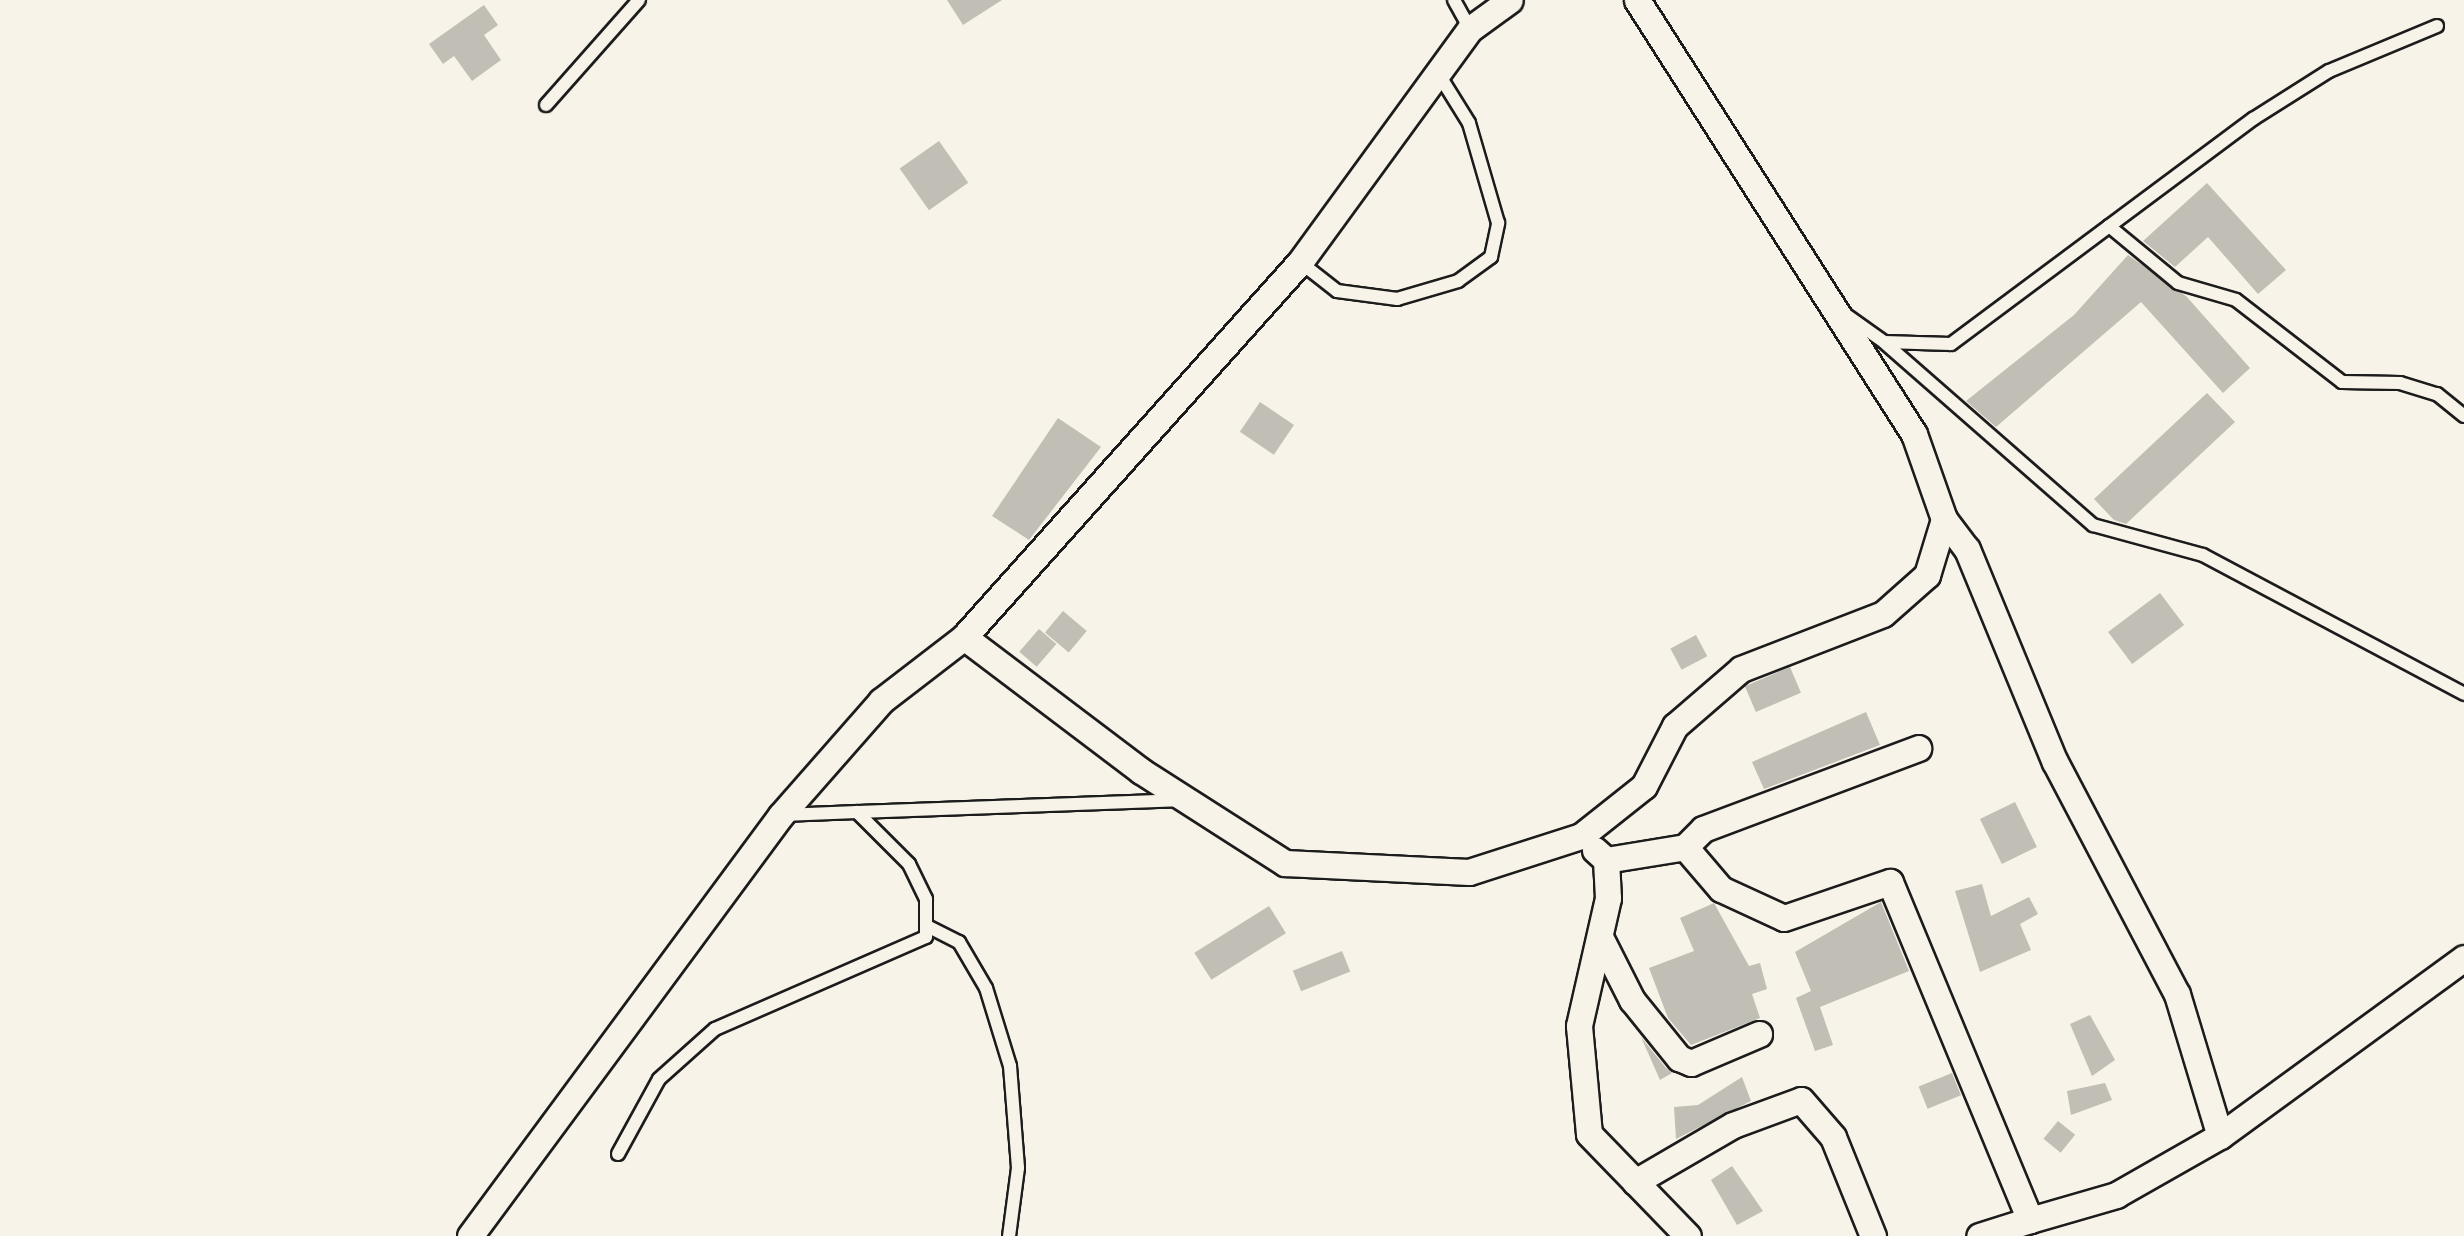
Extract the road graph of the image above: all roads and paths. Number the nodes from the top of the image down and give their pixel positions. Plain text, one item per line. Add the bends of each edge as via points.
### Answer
1 (639, 0) edge
2 (1454, 0) edge
3 (1510, 0) edge
4 (1637, 0) edge
5 (2437, 26) dead end
6 (1470, 28) junction
7 (1441, 78) junction
8 (546, 104) dead end
9 (2109, 226) junction
10 (1300, 262) junction
11 (1844, 313) junction
12 (1884, 342) junction
13 (2464, 416) edge
14 (1944, 519) junction
15 (964, 637) junction
16 (2464, 694) edge
17 (1918, 748) dead end
18 (1193, 800) junction
19 (857, 812) junction
20 (781, 815) junction
21 (1581, 836) junction
22 (1685, 847) junction
23 (1606, 860) junction
24 (929, 927) junction
25 (1600, 936) junction
26 (2464, 958) edge
27 (1758, 1034) dead end
28 (2220, 1136) junction
29 (618, 1154) dead end
30 (1635, 1182) junction
31 (2030, 1220) junction
32 (470, 1236) edge
33 (1008, 1236) edge
34 (1688, 1236) edge
35 (1874, 1236) edge
36 (1979, 1236) edge

1 - 8 lane
2 - 6 lane
3 - 6 street
4 - 11 street
5 - 9 lane via 2330,71
6 - 7 street
7 - 10 street
7 - 10 lane via 1469,123 1498,222 1491,256 1458,280 1397,298 1337,290
9 - 12 lane via 1951,344
9 - 13 lane via 2178,284 2236,300 2342,382 2400,383 2437,394
10 - 15 street
11 - 12 lane
11 - 14 street via 1914,434
12 - 16 lane via 2094,524 2203,555
14 - 21 street via 1927,576 1882,614 1741,669 1675,726 1644,786
14 - 28 street via 1968,549 2055,762 2177,994
15 - 18 street
15 - 20 street via 881,702
17 - 22 street via 1703,829
18 - 19 lane
18 - 21 street via 1285,863 1328,870 1469,872
19 - 20 lane
19 - 24 lane via 909,864
20 - 32 street
21 - 23 street
22 - 23 street
22 - 31 street via 1721,889 1784,918 1890,882
23 - 25 street
24 - 29 lane via 926,936 716,1028 659,1080
24 - 33 lane via 959,942 986,988 1010,1066 1018,1168
25 - 27 street via 1632,1000 1679,1058 1691,1063
25 - 30 street via 1580,1026 1589,1134
26 - 28 street
28 - 31 street via 2116,1195
30 - 34 street
30 - 35 street via 1733,1125 1801,1100 1833,1137
31 - 36 street

